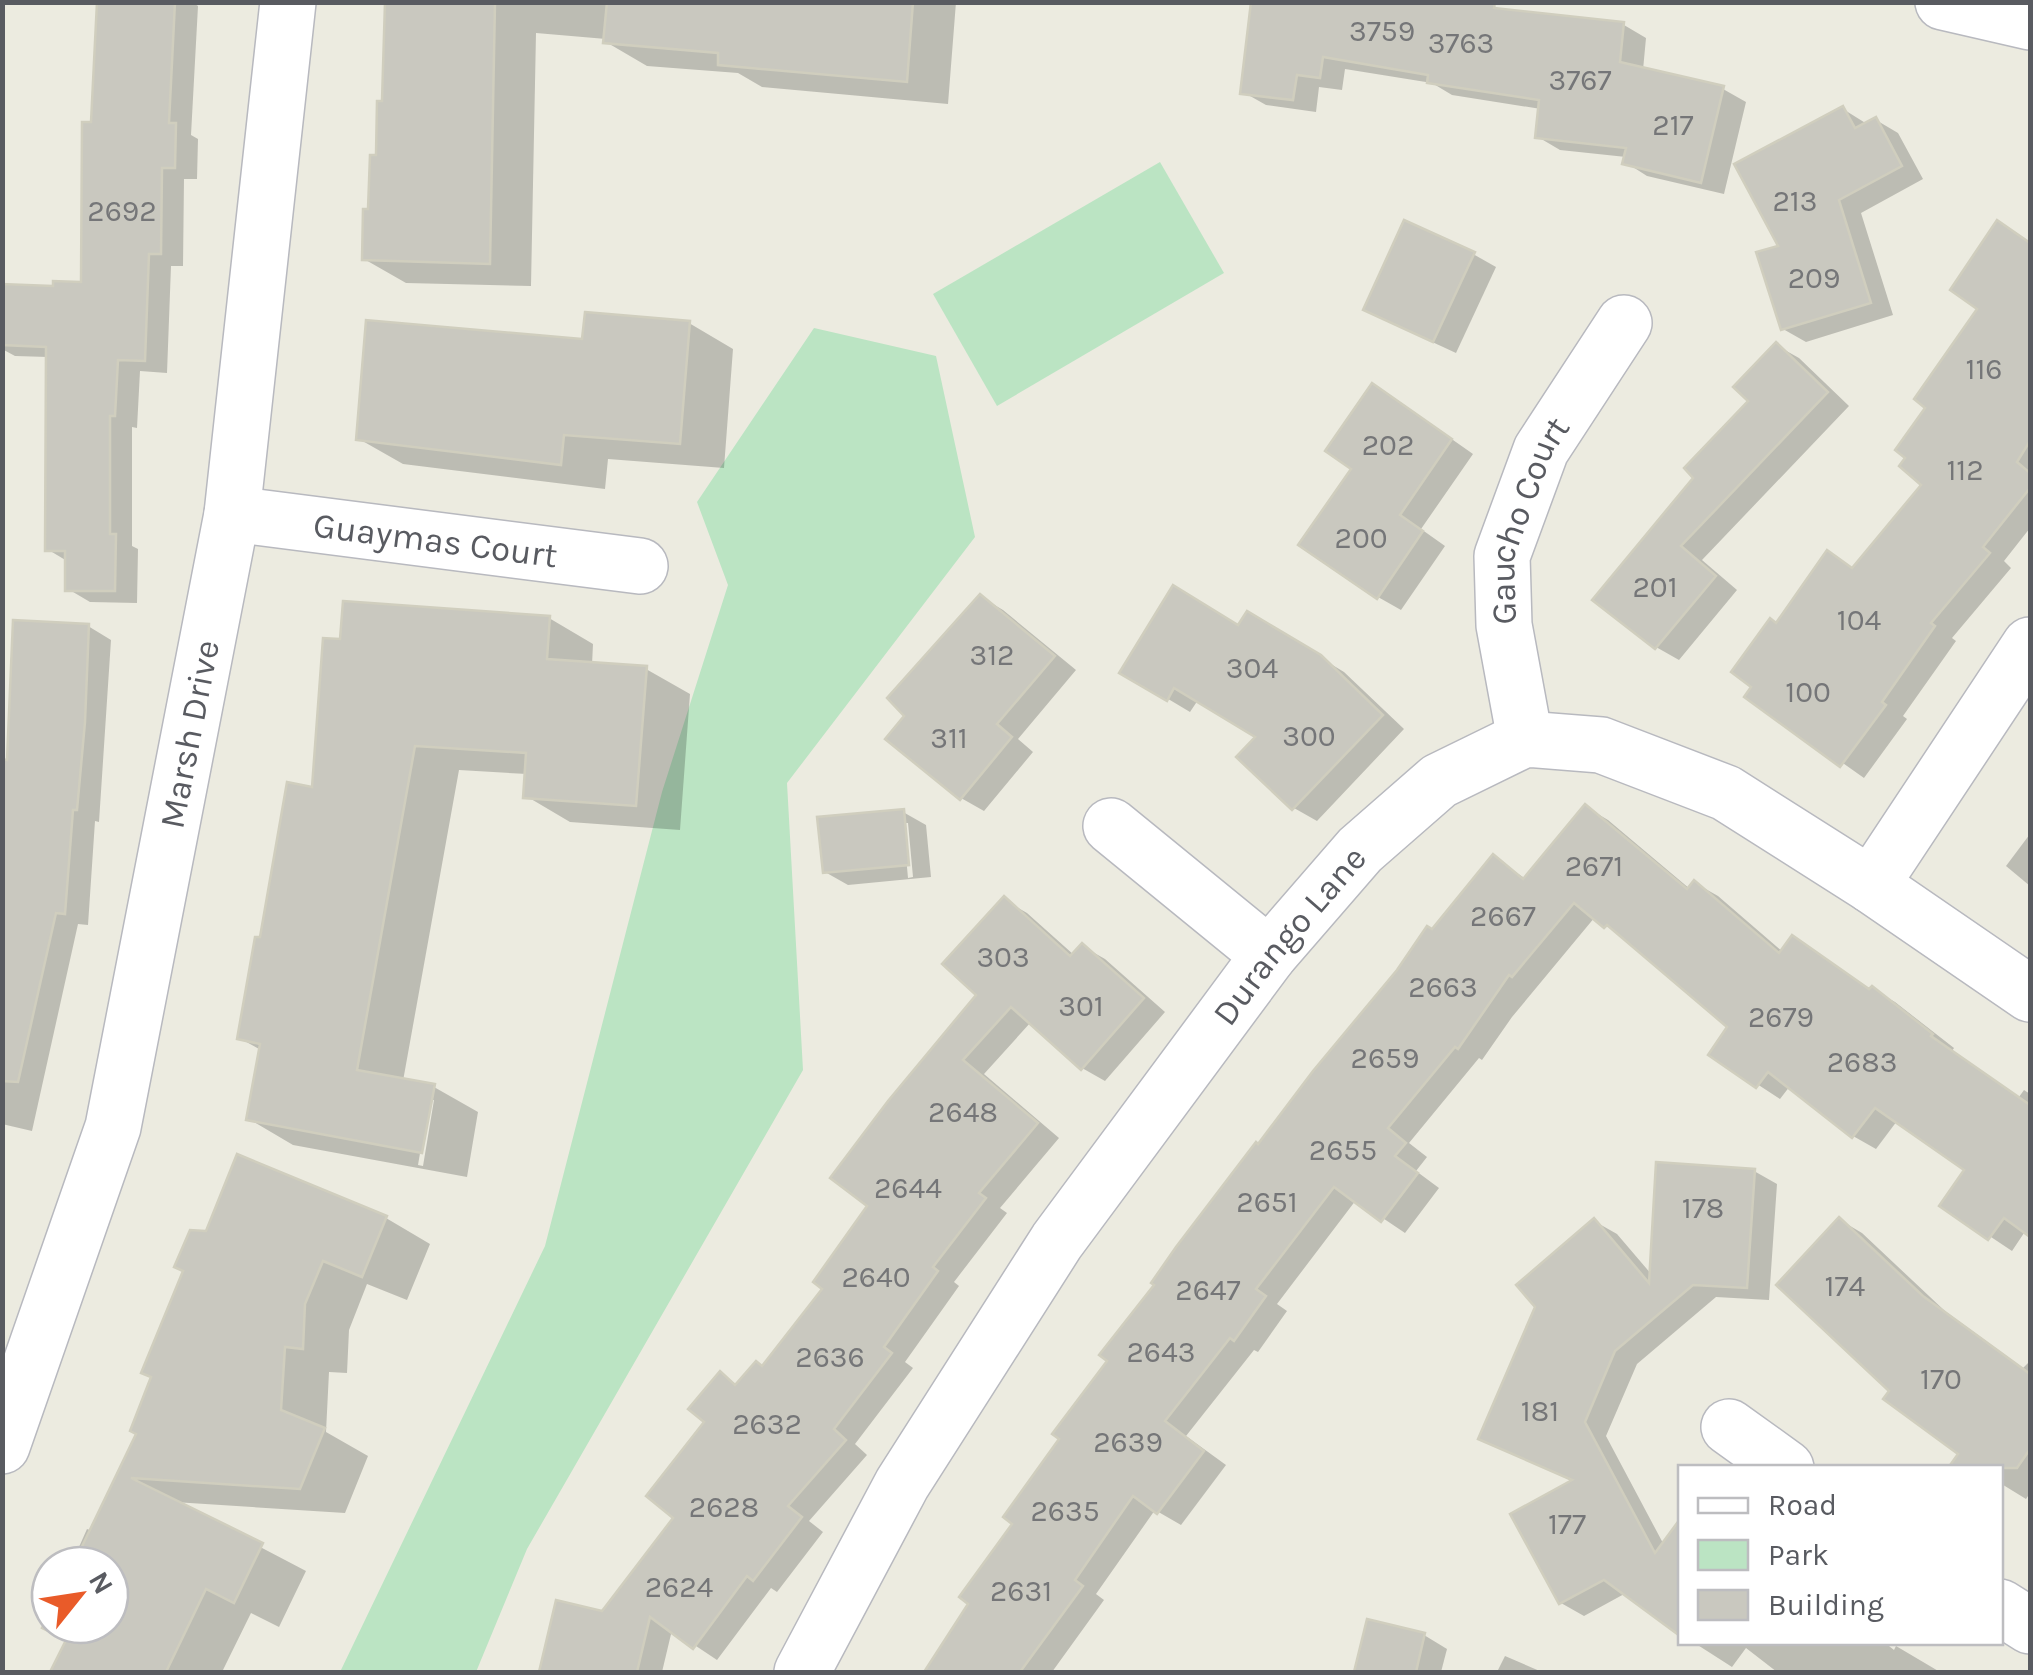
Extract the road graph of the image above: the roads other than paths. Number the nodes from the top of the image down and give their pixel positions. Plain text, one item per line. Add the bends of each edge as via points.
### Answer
1 (288, 2) edge
2 (1943, 2) edge
3 (2030, 22) edge
4 (1624, 324) dead end
5 (232, 514) junction
6 (640, 566) dead end
7 (2030, 645) edge
8 (1525, 738) junction
9 (1111, 826) dead end
10 (1871, 885) junction
11 (1269, 955) junction
12 (2030, 994) edge
13 (1729, 1427) dead end
14 (2, 1446) edge
15 (1782, 1465) edge
16 (2003, 1610) edge
17 (2030, 1626) edge
18 (802, 1672) edge

1 - 5 street, Marsh Drive
2 - 3 street
4 - 8 street, Gaucho Court via 1541,450 1502,556 1504,625
5 - 6 street, Guaymas Court
5 - 14 street, Marsh Drive via 113,1127
7 - 10 street
8 - 10 street via 1601,744 1726,793
8 - 11 street, Durango Lane via 1439,781 1360,850
9 - 11 street
10 - 12 street
11 - 18 street, Durango Lane via 1057,1241 902,1484
13 - 15 street
16 - 17 street

